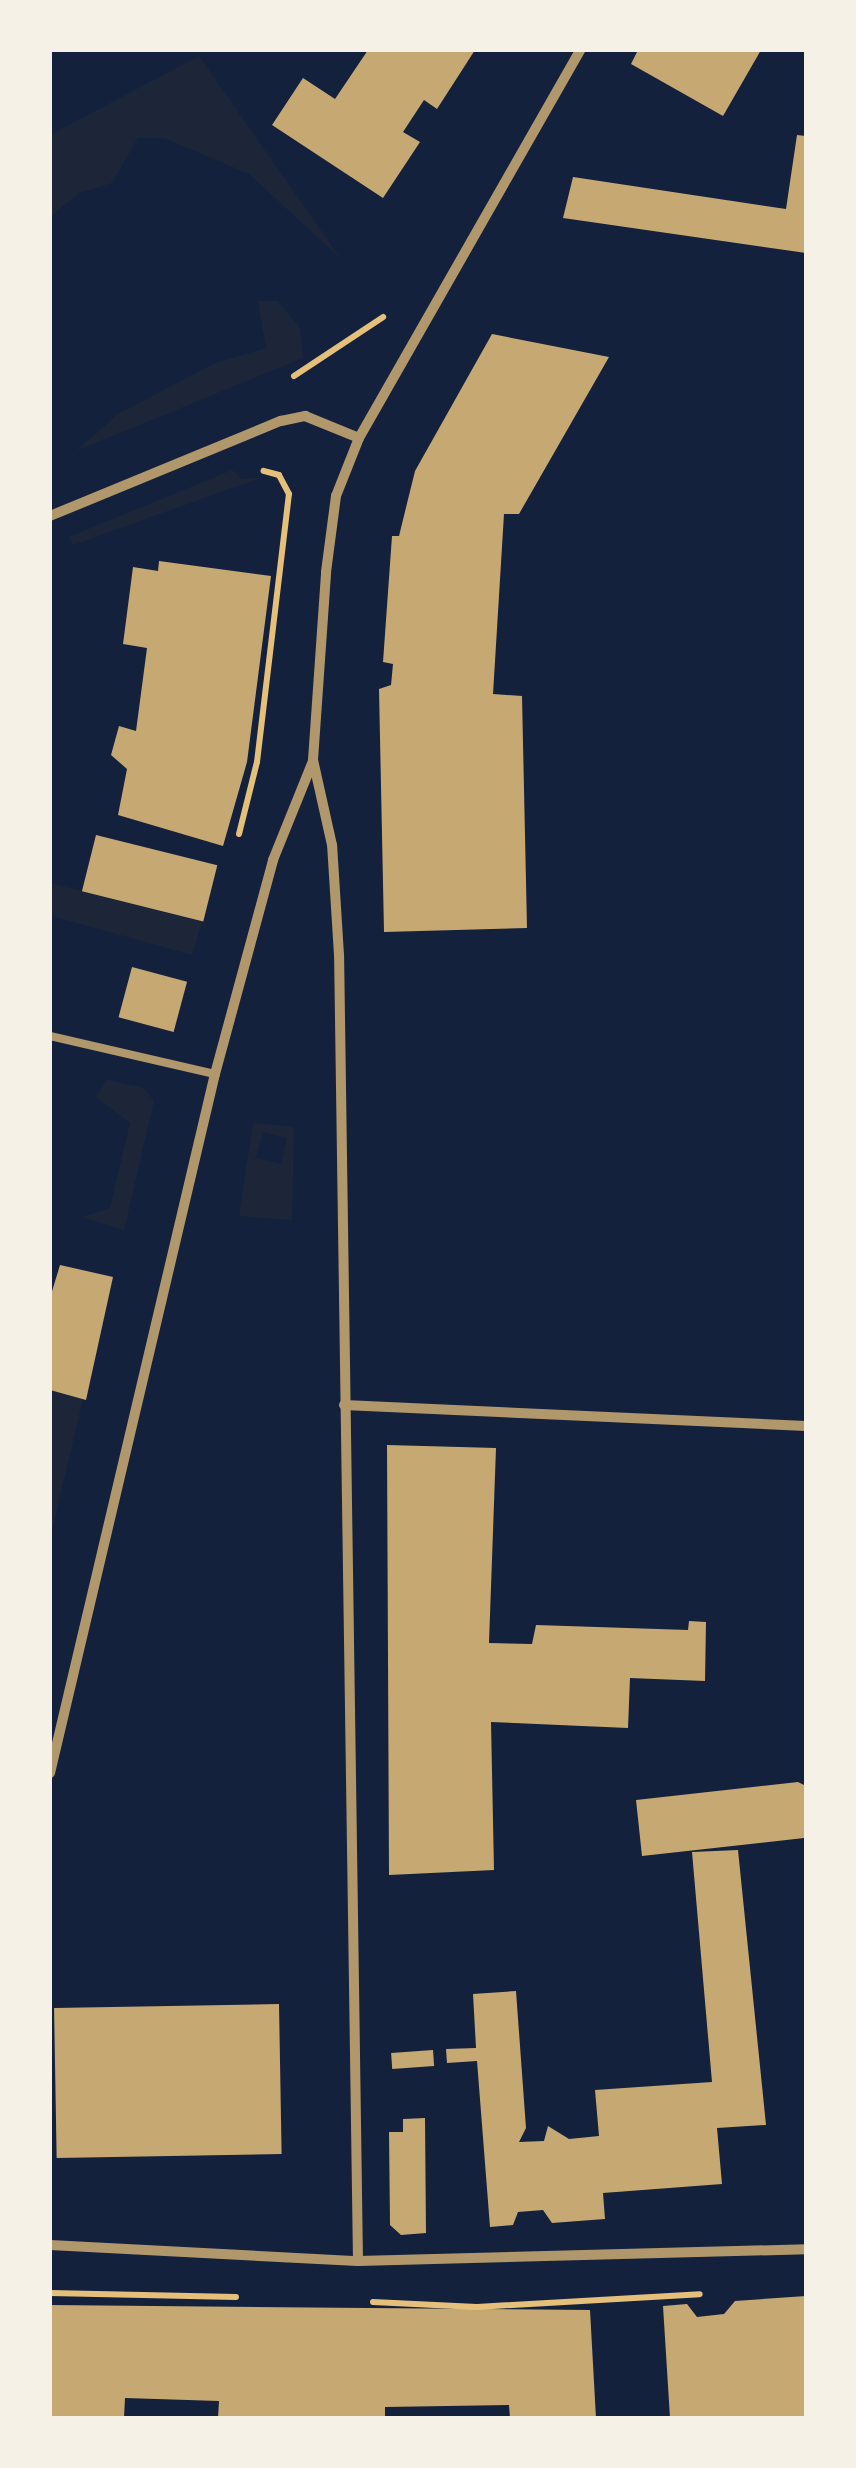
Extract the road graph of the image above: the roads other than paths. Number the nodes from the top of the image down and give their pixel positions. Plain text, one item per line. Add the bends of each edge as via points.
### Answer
1 (580, 50) edge
2 (359, 438) junction
3 (50, 516) edge
4 (313, 760) junction
5 (50, 1036) edge
6 (215, 1074) junction
7 (344, 1405) junction
8 (806, 1426) edge
9 (50, 1773) edge
10 (50, 2244) edge
11 (806, 2249) edge
12 (358, 2261) junction

1 - 2 street
2 - 3 street via 305,416 281,421
2 - 4 street via 336,496
4 - 6 street via 273,860
4 - 7 street via 332,844 340,955
5 - 6 lane
6 - 9 street
7 - 8 street
7 - 12 street
10 - 12 street
11 - 12 street

